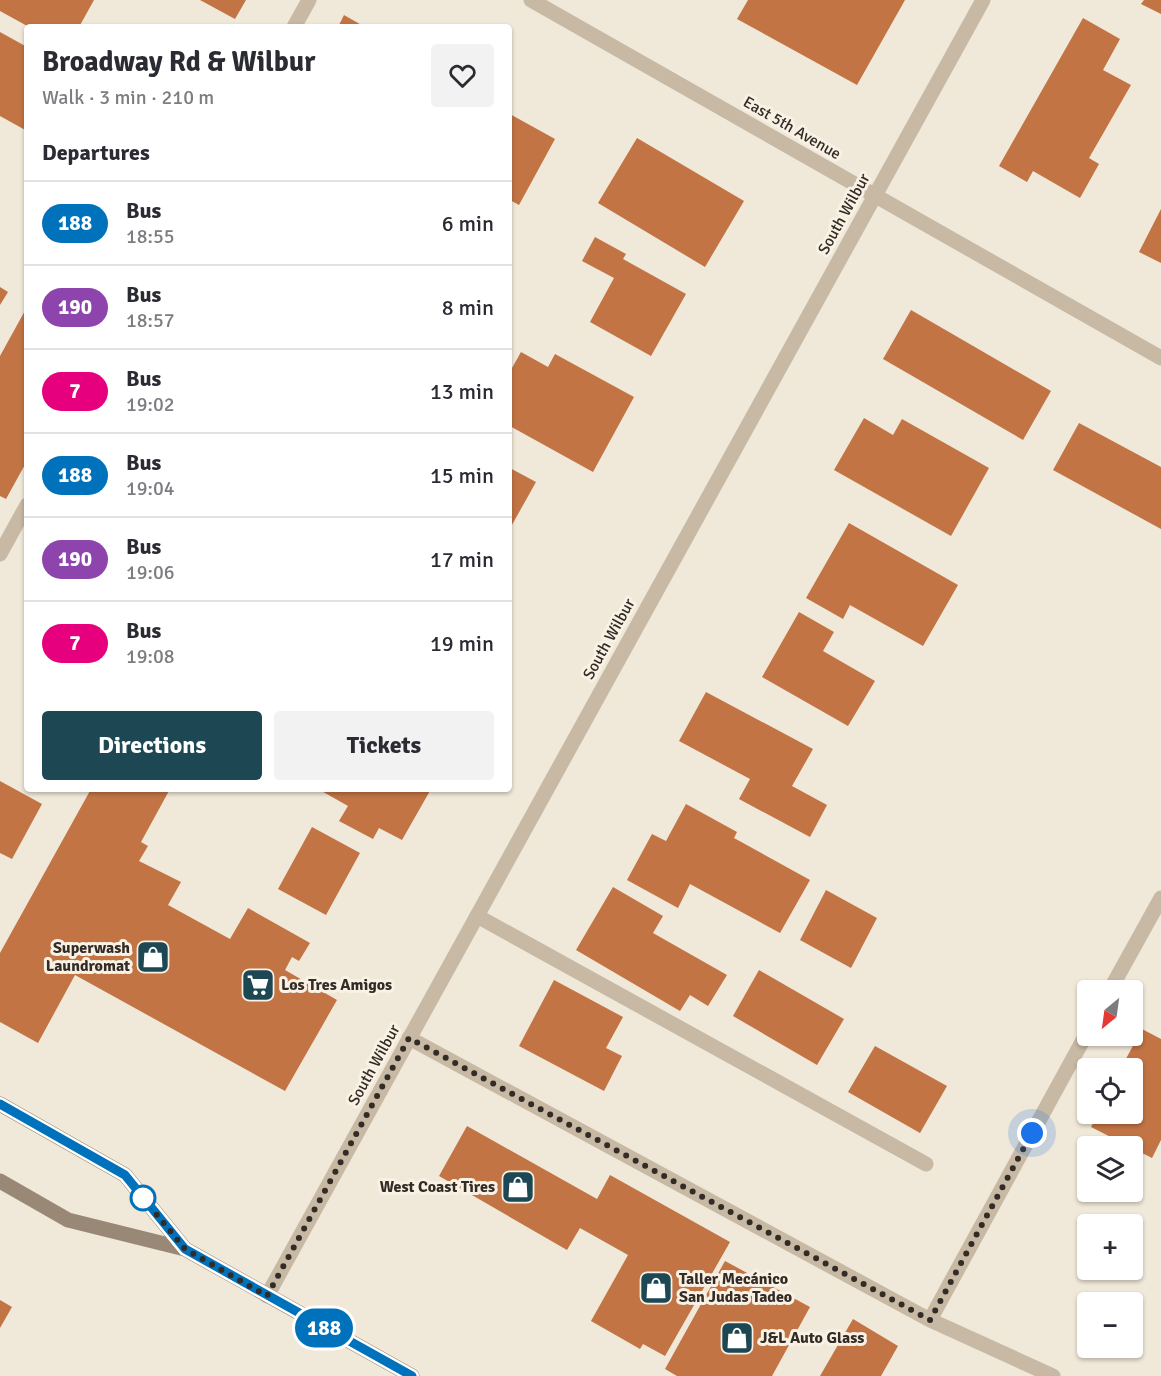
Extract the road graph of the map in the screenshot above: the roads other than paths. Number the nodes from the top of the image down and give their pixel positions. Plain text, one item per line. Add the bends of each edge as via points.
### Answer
1 (309, 0) edge
2 (531, 0) edge
3 (983, 0) edge
4 (296, 24) edge
5 (875, 195) junction
6 (1161, 358) edge
7 (24, 510) edge
8 (0, 554) edge
9 (1161, 898) edge
10 (477, 916) junction
11 (1116, 980) edge
12 (409, 1038) junction
13 (1080, 1046) edge
14 (0, 1104) edge
15 (926, 1164) dead end
16 (0, 1181) edge
17 (185, 1249) junction
18 (267, 1296) junction
19 (930, 1320) junction
20 (412, 1376) edge
21 (1053, 1376) edge

1 - 4 street
2 - 5 street, East 5th Avenue
3 - 5 street, South Wilbur
5 - 6 street, East 5th Avenue
5 - 10 street, South Wilbur
7 - 8 street
9 - 11 street
10 - 12 street, South Wilbur
10 - 15 street
12 - 18 street, South Wilbur
12 - 19 street
13 - 19 street
14 - 17 main road via 125,1175
16 - 17 main road via 68,1220
17 - 18 main road
18 - 20 main road
19 - 21 street

